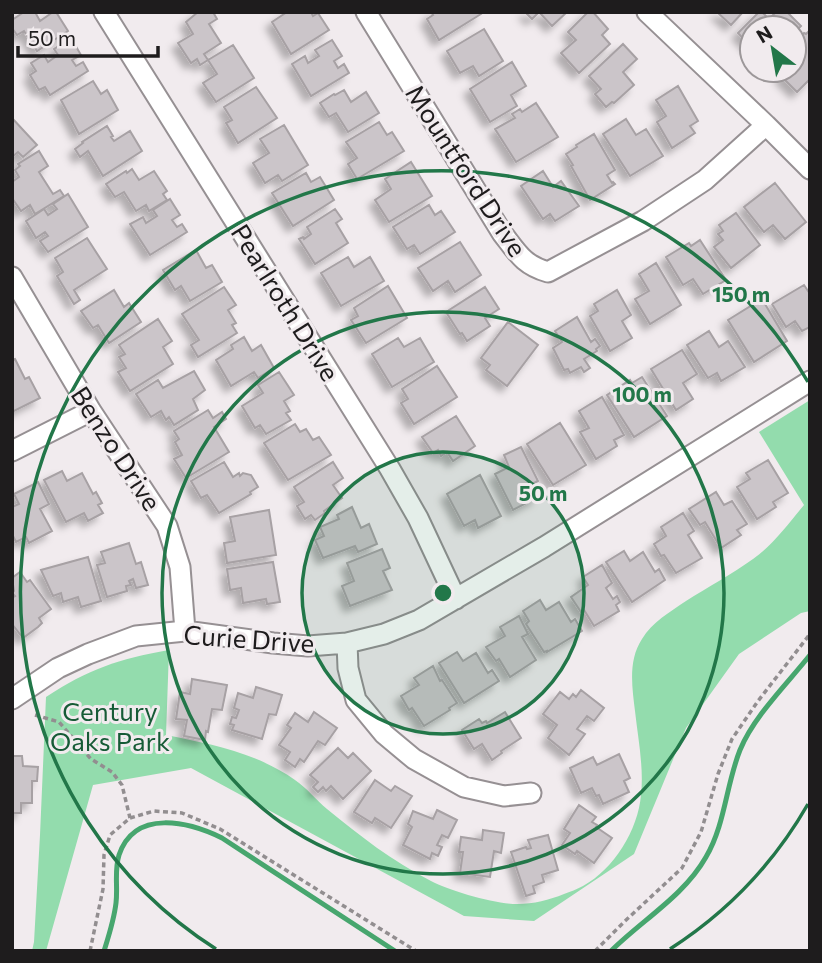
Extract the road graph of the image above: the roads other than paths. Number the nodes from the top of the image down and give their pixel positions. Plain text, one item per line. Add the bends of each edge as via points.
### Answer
1 (104, 12) edge
2 (366, 12) edge
3 (647, 12) edge
4 (766, 125) junction
5 (810, 169) edge
6 (12, 277) edge
7 (810, 381) edge
8 (92, 411) junction
9 (12, 451) edge
10 (456, 599) junction
11 (184, 631) junction
12 (347, 643) junction
13 (12, 699) edge
14 (531, 793) dead end

1 - 10 street, Pearlroth Drive via 390,469
2 - 4 street, Mountford Drive via 502,233 537,269 548,272 643,221 705,180
3 - 4 street
4 - 5 street
6 - 8 street, Benzo Drive
7 - 10 street, Curie Drive
8 - 9 street
8 - 11 street, Benzo Drive via 167,526 180,567
10 - 12 street, Curie Drive via 419,620
11 - 12 street, Curie Drive via 308,646
11 - 13 street, Curie Drive via 136,636 88,654
12 - 14 street via 356,700 384,734 464,787 504,796

